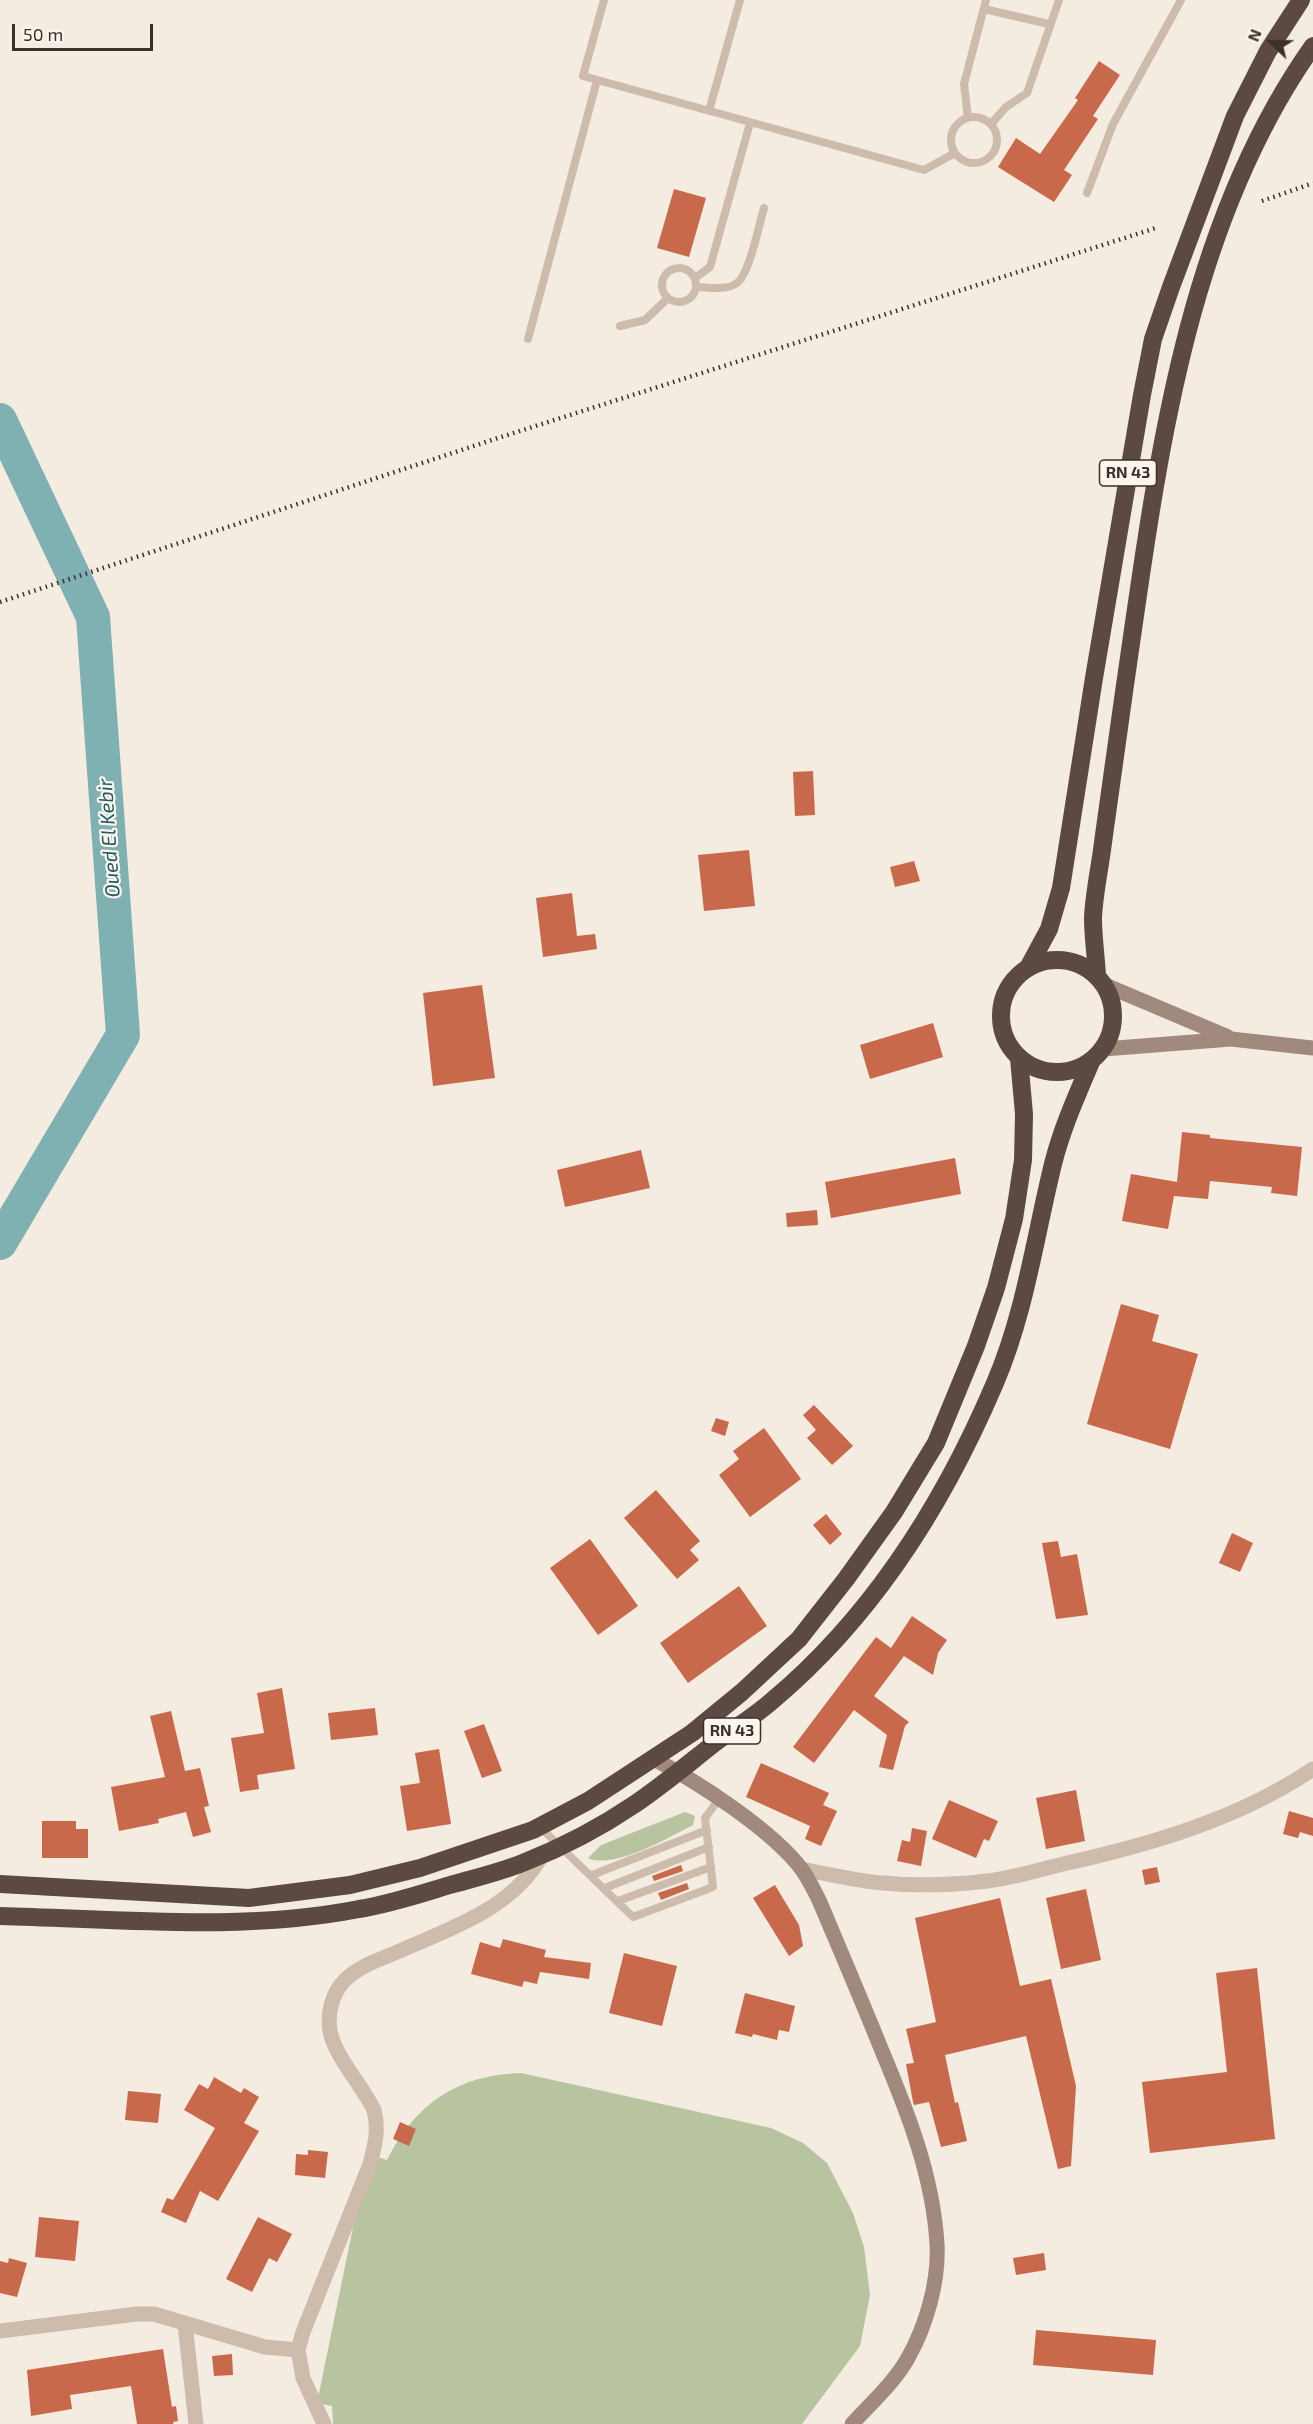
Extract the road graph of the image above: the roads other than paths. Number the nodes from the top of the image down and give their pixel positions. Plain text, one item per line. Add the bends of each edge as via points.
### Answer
1 (604, 0) edge
2 (740, 0) edge
3 (1059, 0) edge
4 (1180, 0) edge
5 (1301, 0) edge
6 (985, 4) edge
7 (1049, 24) junction
8 (1313, 46) edge
9 (597, 80) junction
10 (709, 111) junction
11 (969, 118) junction
12 (750, 123) junction
13 (991, 124) junction
14 (955, 153) junction
15 (1087, 193) dead end
16 (764, 207) dead end
17 (695, 283) junction
18 (668, 298) junction
19 (620, 327) dead end
20 (528, 339) dead end
21 (1028, 968) junction
22 (1101, 981) junction
23 (1231, 1039) junction
24 (1313, 1048) edge
25 (1098, 1055) junction
26 (1019, 1058) junction
27 (654, 1759) junction
28 (1313, 1769) edge
29 (679, 1772) junction
30 (718, 1799) junction
31 (539, 1827) junction
32 (707, 1830) junction
33 (560, 1846) junction
34 (709, 1847) junction
35 (542, 1855) junction
36 (711, 1866) junction
37 (802, 1869) junction
38 (592, 1875) junction
39 (0, 1884) edge
40 (605, 1888) junction
41 (618, 1901) junction
42 (0, 1916) edge
43 (185, 2324) junction
44 (0, 2331) edge
45 (298, 2350) junction
46 (195, 2424) edge
47 (324, 2424) edge
48 (852, 2424) edge

1 - 9 lane via 583,76
2 - 10 lane
3 - 7 lane
4 - 15 lane via 1113,124
5 - 21 highway, RN 43 via 1268,51 1235,116 1153,339 1060,888 1048,929
6 - 7 lane
6 - 11 lane via 964,84
7 - 13 lane via 1027,93 1006,107
8 - 22 highway, RN 43 via 1256,142 1205,274 1171,394 1093,916
9 - 10 lane
9 - 20 lane
10 - 12 lane
11 - 13 lane via 978,117
11 - 14 lane via 954,130
12 - 14 lane via 924,170
12 - 17 lane via 710,267
13 - 14 lane via 997,144 990,157 975,163 960,159
16 - 17 lane via 744,273 737,283 726,287
17 - 18 lane via 694,293 686,300 675,302
17 - 18 lane via 685,268 673,268 664,276 662,286
18 - 19 lane via 645,320
21 - 22 highway via 1056,959 1071,961
21 - 26 highway via 1012,982 1003,1001 1001,1022 1007,1042
22 - 23 street
22 - 25 highway via 1113,1006 1113,1028
23 - 24 street
23 - 25 street
25 - 26 highway via 1075,1070 1052,1073
25 - 29 highway, RN 43 via 1069,1112 1053,1163 1025,1294 997,1379 963,1454 923,1525 878,1590 827,1650 772,1701
26 - 27 highway, RN 43 via 1023,1160 1014,1219 976,1346 936,1443 894,1512 799,1638 742,1692
27 - 29 street
27 - 31 highway, RN 43
28 - 37 street via 1247,1806 1183,1831 1120,1851 988,1881 882,1883
29 - 30 street
29 - 33 highway, RN 43 via 590,1832
30 - 32 lane via 705,1818
30 - 37 street via 762,1831
31 - 33 lane
31 - 39 highway, RN 43 via 420,1868 287,1895 249,1898
32 - 34 lane
32 - 38 lane
33 - 35 highway, RN 43
33 - 38 lane
34 - 36 lane
34 - 40 lane
35 - 42 highway, RN 43 via 428,1892 360,1909 301,1918 182,1921
35 - 45 street via 532,1873 506,1898 465,1922 354,1972 336,1990 329,2017 334,2044 374,2110 376,2141
36 - 41 lane
36 - 41 lane via 713,1887 633,1917
37 - 48 street via 823,1909 910,2120 927,2177 937,2245 930,2299 908,2359
38 - 40 lane
40 - 41 lane
43 - 44 street via 154,2314 136,2314
43 - 45 street via 265,2347
43 - 46 street
45 - 47 street via 303,2378

